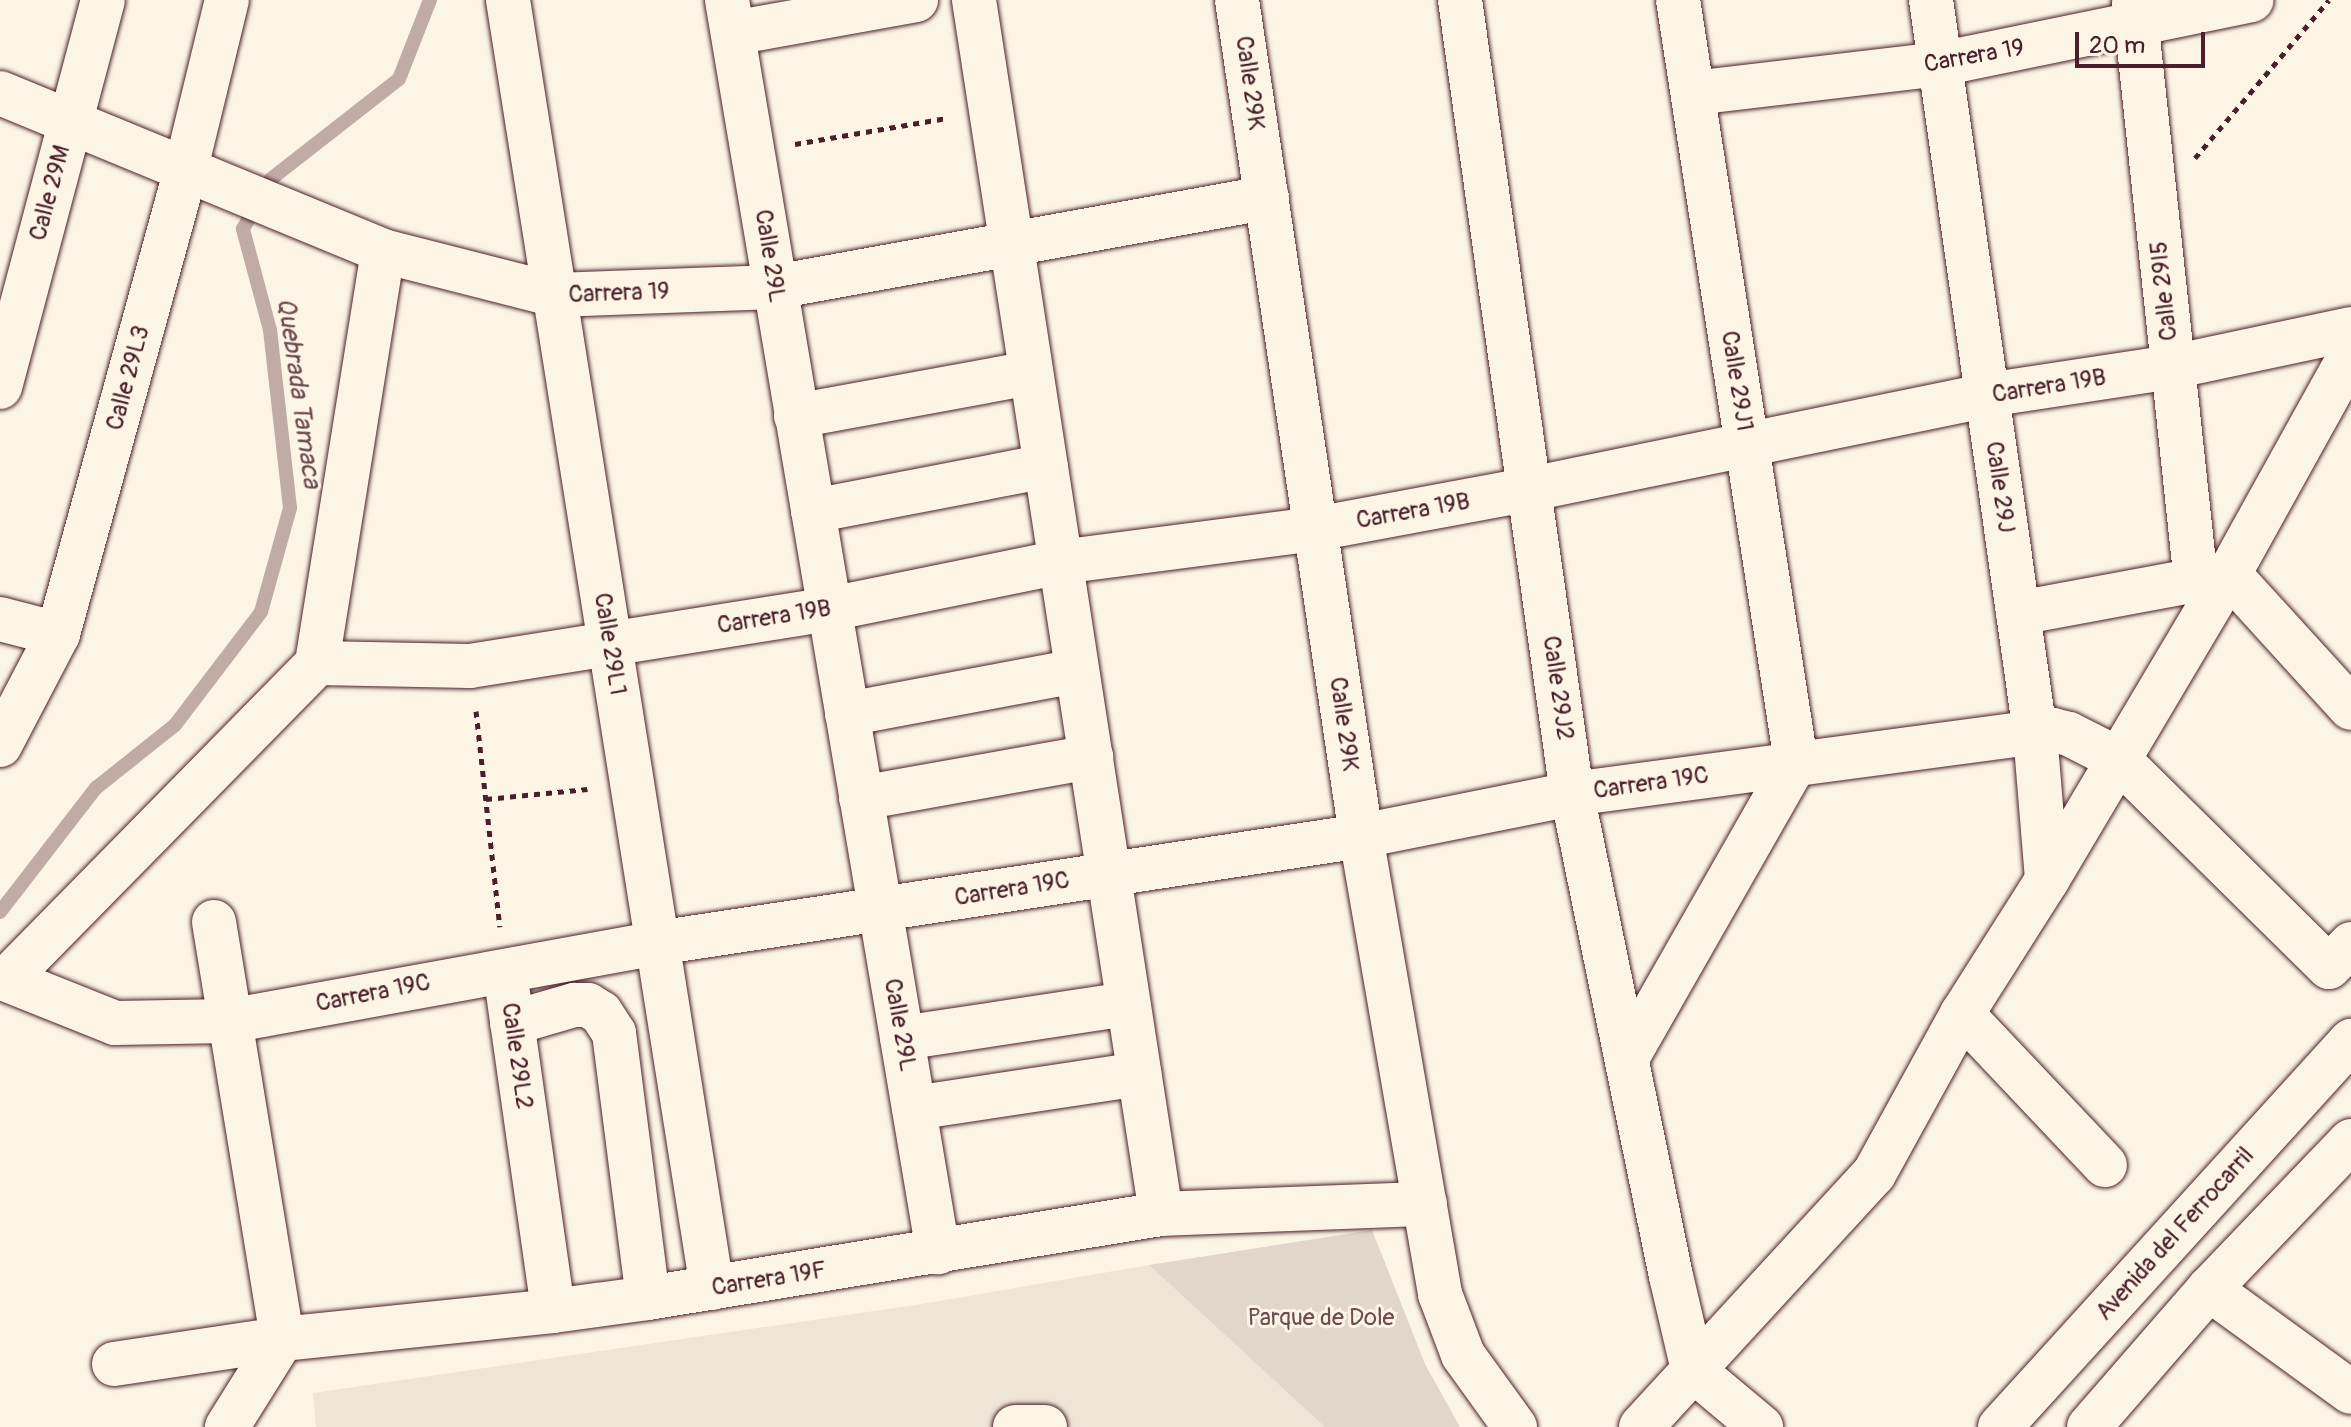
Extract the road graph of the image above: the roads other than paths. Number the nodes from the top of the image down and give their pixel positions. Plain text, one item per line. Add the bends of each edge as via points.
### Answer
1 (103, 0) edge
2 (227, 0) edge
3 (508, 0) edge
4 (916, 0) edge
5 (974, 0) edge
6 (1237, 0) edge
7 (1460, 0) edge
8 (1678, 0) edge
9 (1931, 0) edge
10 (2252, 0) edge
11 (2137, 12) edge
12 (730, 17) edge
13 (1940, 64) junction
14 (0, 93) edge
15 (1693, 93) junction
16 (69, 120) junction
17 (205, 176) junction
18 (1267, 198) junction
19 (1011, 243) junction
20 (383, 251) junction
21 (775, 287) junction
22 (555, 295) junction
23 (2351, 329) edge
24 (2351, 354) edge
25 (2172, 367) junction
26 (1031, 373) junction
27 (0, 387) edge
28 (1987, 395) junction
29 (2340, 404) edge
30 (796, 416) junction
31 (1747, 446) junction
32 (1046, 466) junction
33 (1531, 489) junction
34 (813, 511) junction
35 (1315, 529) junction
36 (1060, 562) junction
37 (2212, 578) junction
38 (830, 609) junction
39 (2018, 613) junction
40 (0, 619) edge
41 (58, 634) junction
42 (610, 642) junction
43 (317, 663) junction
44 (1077, 671) junction
45 (2351, 708) edge
46 (847, 714) junction
47 (2035, 733) junction
48 (0, 745) edge
49 (1091, 757) junction
50 (2118, 759) junction
51 (1796, 762) junction
52 (1572, 794) junction
53 (861, 798) junction
54 (1361, 836) junction
55 (1108, 873) junction
56 (2047, 880) junction
57 (880, 910) junction
58 (214, 922) dead end
59 (657, 943) junction
60 (2351, 944) edge
61 (504, 968) junction
62 (4, 978) edge
63 (1128, 1004) junction
64 (1962, 1014) junction
65 (229, 1021) junction
66 (512, 1023) junction
67 (902, 1038) junction
68 (2351, 1041) edge
69 (1627, 1058) junction
70 (1139, 1074) junction
71 (914, 1108) junction
72 (2351, 1141) edge
73 (2105, 1165) dead end
74 (1425, 1204) junction
75 (1161, 1214) junction
76 (938, 1252) junction
77 (712, 1288) junction
78 (2209, 1289) junction
79 (648, 1298) junction
80 (553, 1311) junction
81 (282, 1339) junction
82 (114, 1364) dead end
83 (1693, 1370) junction
84 (2351, 1392) edge
85 (227, 1427) edge
86 (1015, 1427) edge
87 (1045, 1427) edge
88 (1515, 1427) edge
89 (1641, 1427) edge
90 (1761, 1427) edge
91 (2000, 1427) edge
92 (2089, 1427) edge

1 - 16 street, Calle 29M
2 - 17 street, Calle 29L3
3 - 22 street, Calle 29L1
4 - 12 street
5 - 19 street
6 - 18 street, Calle 29K
7 - 33 street, Calle 29J2
8 - 15 street, Calle 29J1
9 - 13 street, Calle 29J
10 - 11 street, Carrera 19
11 - 13 street, Carrera 19
11 - 25 street, Calle 29I5
12 - 21 street, Calle 29L
13 - 15 street, Carrera 19
13 - 28 street, Calle 29J
14 - 16 street, Carrera 19
15 - 31 street, Calle 29J1
16 - 17 street, Carrera 19
16 - 27 street, Calle 29M
17 - 20 street, Carrera 19
17 - 41 street, Calle 29L3
18 - 19 street, Carrera 19
18 - 35 street, Calle 29K
19 - 21 street, Carrera 19
19 - 26 street
20 - 22 street, Carrera 19
20 - 43 street
21 - 22 street, Carrera 19
21 - 30 street, Calle 29L
22 - 42 street, Calle 29L1
23 - 25 street, Carrera 19B
24 - 29 street
25 - 28 street, Carrera 19B
25 - 37 street, Calle 29I5
26 - 30 street
26 - 32 street
28 - 31 street, Carrera 19B
28 - 39 street, Calle 29J
29 - 37 street
30 - 34 street, Calle 29L
31 - 33 street, Carrera 19B
31 - 51 street, Calle 29J1
32 - 34 street
32 - 36 street
33 - 35 street, Carrera 19B
33 - 52 street, Calle 29J2
34 - 38 street, Calle 29L
35 - 36 street, Carrera 19B
35 - 54 street, Calle 29K
36 - 38 street, Carrera 19B
36 - 44 street
37 - 39 street
37 - 45 street
37 - 50 street
38 - 42 street, Carrera 19B
38 - 46 street, Calle 29L
39 - 47 street, Calle 29J
40 - 41 street
41 - 48 street, Calle 29L3
42 - 43 street, Carrera 19B via 470,666
42 - 59 street, Calle 29L1
43 - 62 street
44 - 46 street
44 - 49 street
46 - 53 street, Calle 29L
47 - 50 street, Carrera 19C via 2069,734
47 - 51 street, Carrera 19C
47 - 56 street, Calle 29J
49 - 53 street
49 - 55 street
50 - 56 street
50 - 60 street, Carrera 19C via 2329,967
51 - 52 street, Carrera 19C
51 - 69 street
52 - 54 street, Carrera 19C
52 - 69 street, Calle 29J2
53 - 57 street, Calle 29L
54 - 55 street, Carrera 19C
54 - 74 street, Calle 29K
55 - 57 street, Carrera 19C
55 - 63 street
56 - 64 street
57 - 59 street, Carrera 19C
57 - 67 street, Calle 29L
58 - 65 street
59 - 61 street, Carrera 19C
59 - 77 street, Calle 29L1
61 - 65 street, Carrera 19C
61 - 66 street, Calle 29L2
62 - 65 street, Carrera 19C via 115,1023
63 - 67 street
63 - 70 street
64 - 73 street
64 - 83 street via 1874,1174
65 - 81 street
66 - 79 street via 588,1005 601,1013 614,1033
66 - 80 street, Calle 29L2
67 - 71 street, Calle 29L
68 - 91 street, Avenida del Ferrocarril
69 - 83 street, Calle 29J2
70 - 71 street
70 - 75 street
71 - 76 street, Calle 29L
72 - 78 street
74 - 75 street, Carrera 19F
74 - 88 street, Calle 29K via 1440,1294 1463,1355
75 - 76 street, Carrera 19F
76 - 77 street, Carrera 19F
77 - 79 street, Carrera 19F
78 - 84 street
78 - 92 street
79 - 80 street, Carrera 19F
80 - 81 street, Carrera 19F
81 - 82 street, Carrera 19F
81 - 85 street
83 - 89 street
83 - 90 street
86 - 87 street

